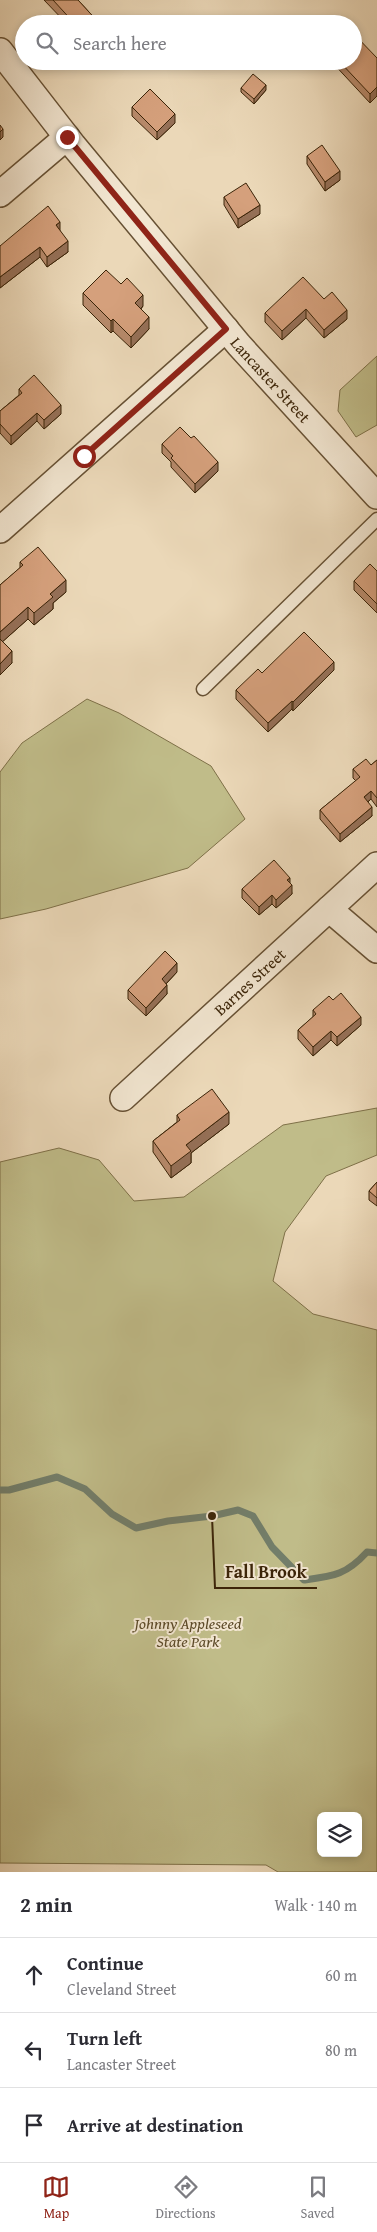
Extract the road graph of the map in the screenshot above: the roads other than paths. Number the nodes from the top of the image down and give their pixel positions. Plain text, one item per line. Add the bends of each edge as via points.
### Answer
1 (0, 51) edge
2 (67, 137) junction
3 (0, 194) edge
4 (226, 329) junction
5 (377, 496) edge
6 (377, 519) edge
7 (0, 530) edge
8 (203, 689) dead end
9 (377, 865) edge
10 (329, 909) junction
11 (377, 950) edge
12 (123, 1098) dead end

1 - 2 street, Lancaster Street
2 - 3 street
2 - 4 street, Lancaster Street
4 - 5 street, Lancaster Street
4 - 7 street
6 - 8 lane
9 - 10 street, Barnes Street
10 - 11 street
10 - 12 street, Barnes Street

